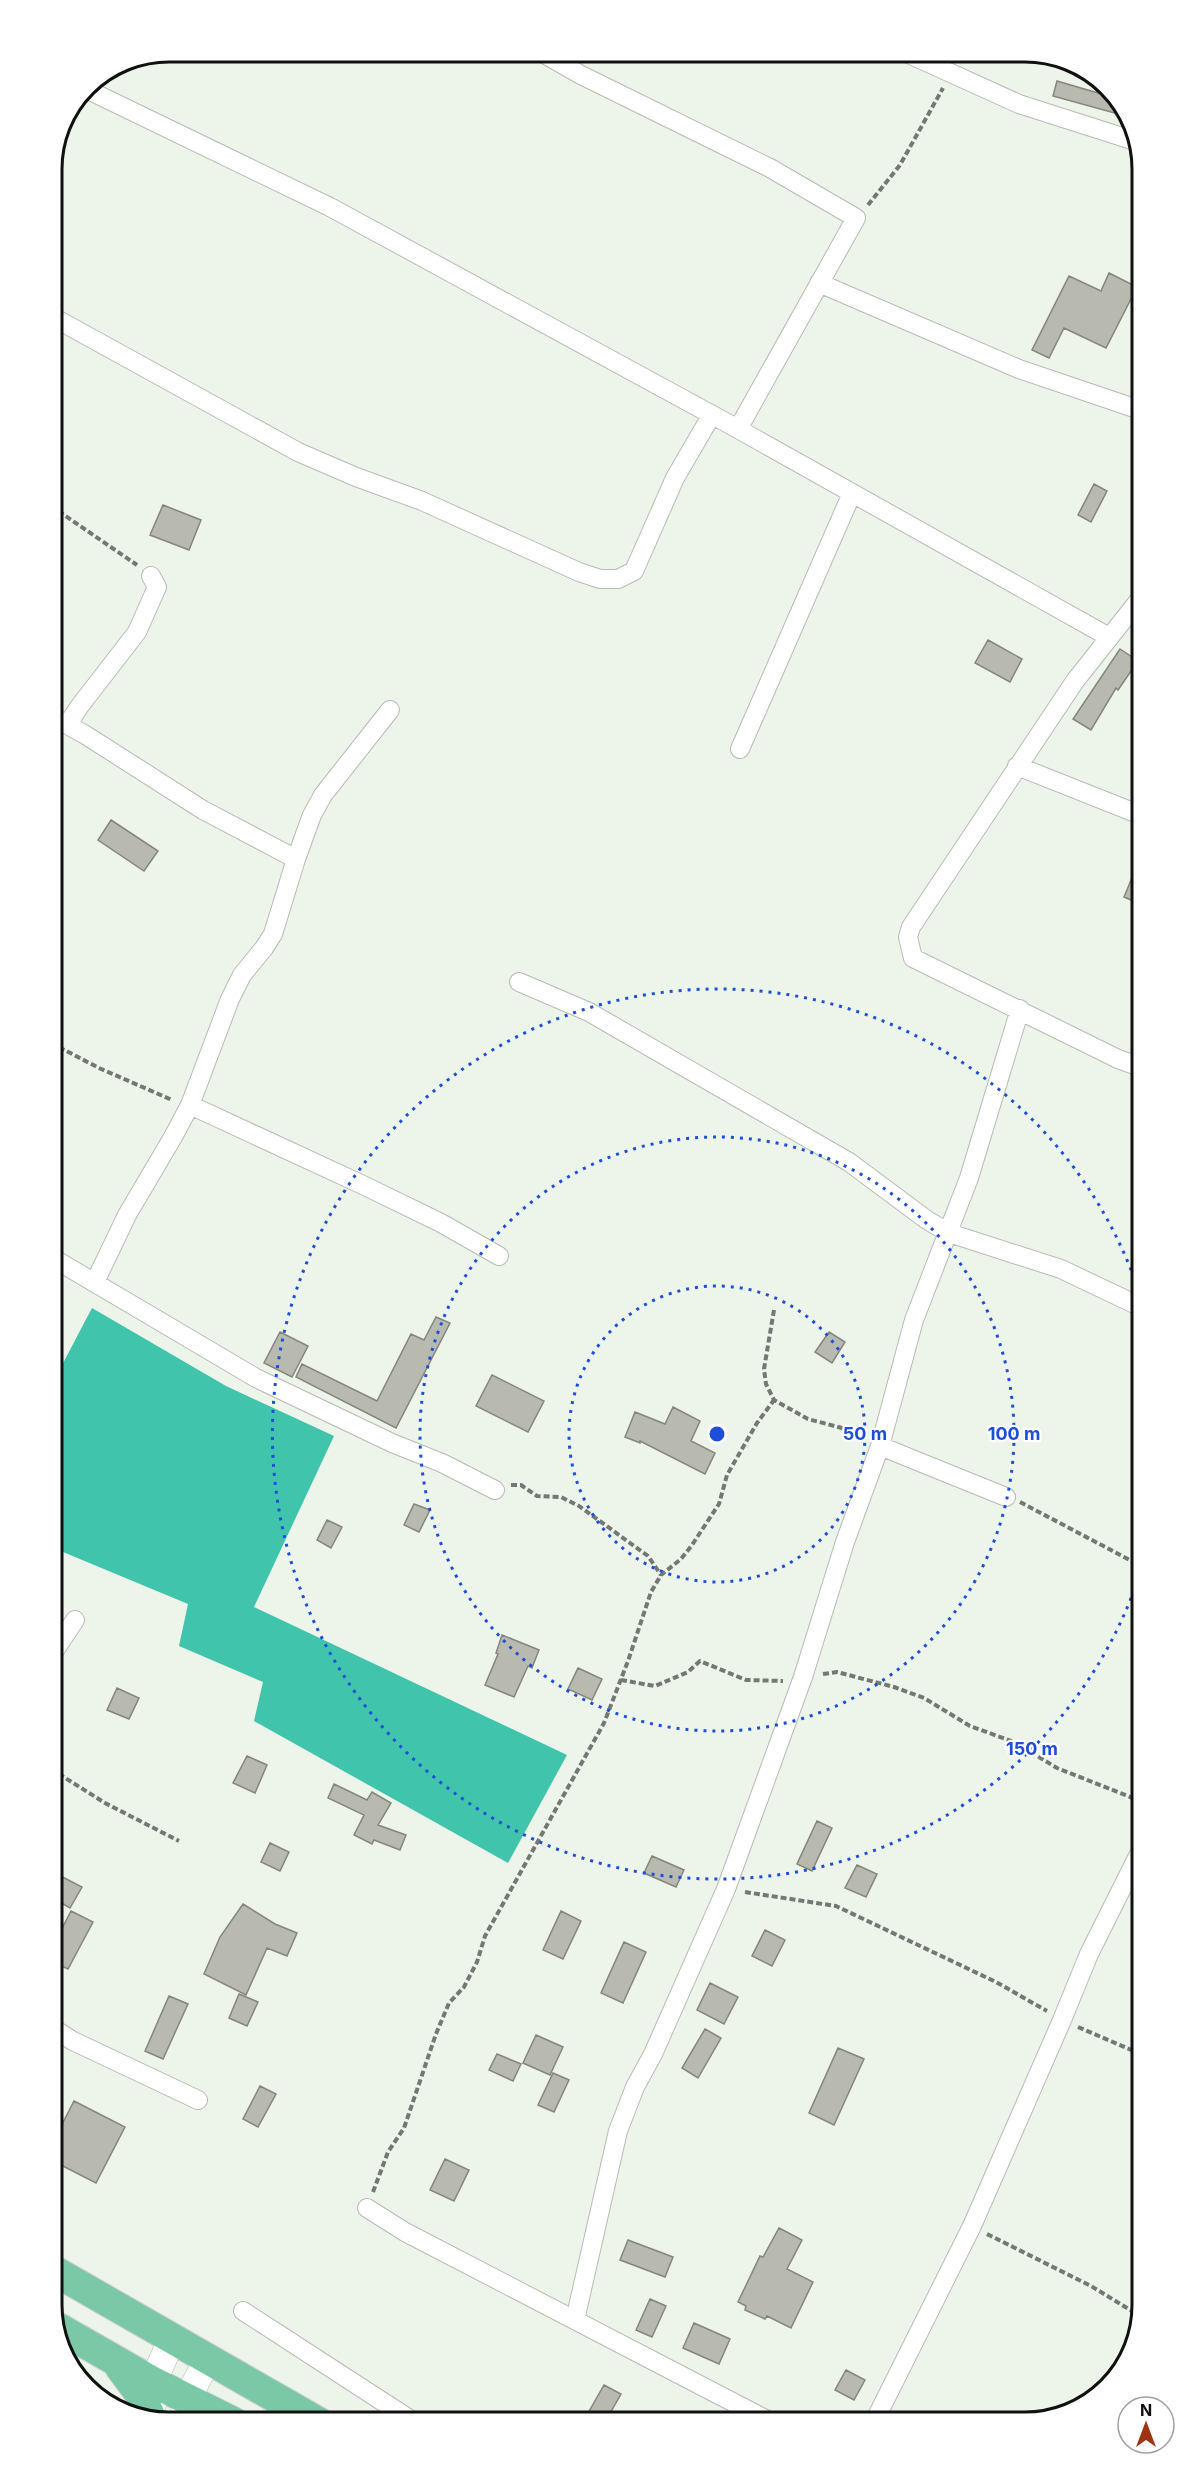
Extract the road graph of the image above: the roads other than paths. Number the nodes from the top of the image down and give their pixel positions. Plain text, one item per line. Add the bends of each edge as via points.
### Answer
1 (560, 62) edge
2 (924, 62) edge
3 (93, 93) edge
4 (1128, 139) edge
5 (819, 283) junction
6 (62, 322) edge
7 (1132, 407) edge
8 (711, 416) junction
9 (738, 429) junction
10 (852, 493) junction
11 (151, 576) road end
12 (1132, 609) edge
13 (1109, 637) junction
14 (390, 710) dead end
15 (62, 718) edge
16 (62, 722) edge
17 (740, 749) dead end
18 (1017, 766) junction
19 (1132, 812) edge
20 (296, 859) junction
21 (519, 982) dead end
22 (1020, 1009) junction
23 (1132, 1064) edge
24 (189, 1104) junction
25 (950, 1233) junction
26 (499, 1256) dead end
27 (62, 1263) edge
28 (95, 1282) junction
29 (1132, 1303) edge
30 (880, 1446) junction
31 (495, 1490) road end
32 (1006, 1497) road end
33 (75, 1620) dead end
34 (62, 1640) edge
35 (1132, 1868) edge
36 (62, 2034) edge
37 (198, 2100) dead end
38 (366, 2208) road end
39 (62, 2275) edge
40 (243, 2311) dead end
41 (575, 2320) junction
42 (65, 2332) edge
43 (172, 2339) junction
44 (112, 2358) junction
45 (208, 2359) junction
46 (153, 2382) junction
47 (147, 2409) edge
48 (152, 2410) edge
49 (185, 2411) edge
50 (299, 2411) edge
51 (397, 2411) edge
52 (751, 2412) edge
53 (879, 2412) edge

1 - 5 street via 770,168 856,218
2 - 4 street via 1019,104
3 - 8 street via 330,207
5 - 7 street via 1019,369
5 - 9 street
6 - 8 street via 298,452 600,579 618,579 634,571 675,478
8 - 9 street
9 - 10 street
10 - 13 street
10 - 17 street
11 - 15 street via 157,587 137,632 78,707
12 - 13 street
13 - 18 street
14 - 20 street via 323,795
16 - 20 street via 203,810
18 - 19 street
18 - 22 street via 908,937 913,958
20 - 24 street via 273,934 242,975 230,999
21 - 25 street via 589,1012 849,1162
22 - 23 street
22 - 25 street
24 - 26 street via 441,1223
24 - 28 street
25 - 29 street via 1061,1269
25 - 30 street via 914,1320
27 - 28 street
28 - 31 street via 256,1378
30 - 32 street
30 - 41 street via 803,1677 726,1889 618,2131
33 - 34 street
35 - 53 street via 1089,1954 972,2226
36 - 37 street
38 - 41 street via 413,2237
39 - 43 main road
40 - 51 street
41 - 52 street
42 - 44 main road
43 - 45 main road
43 - 46 main road
44 - 46 main road
44 - 47 main road
45 - 49 main road
45 - 50 main road
46 - 48 main road
46 - 49 main road

